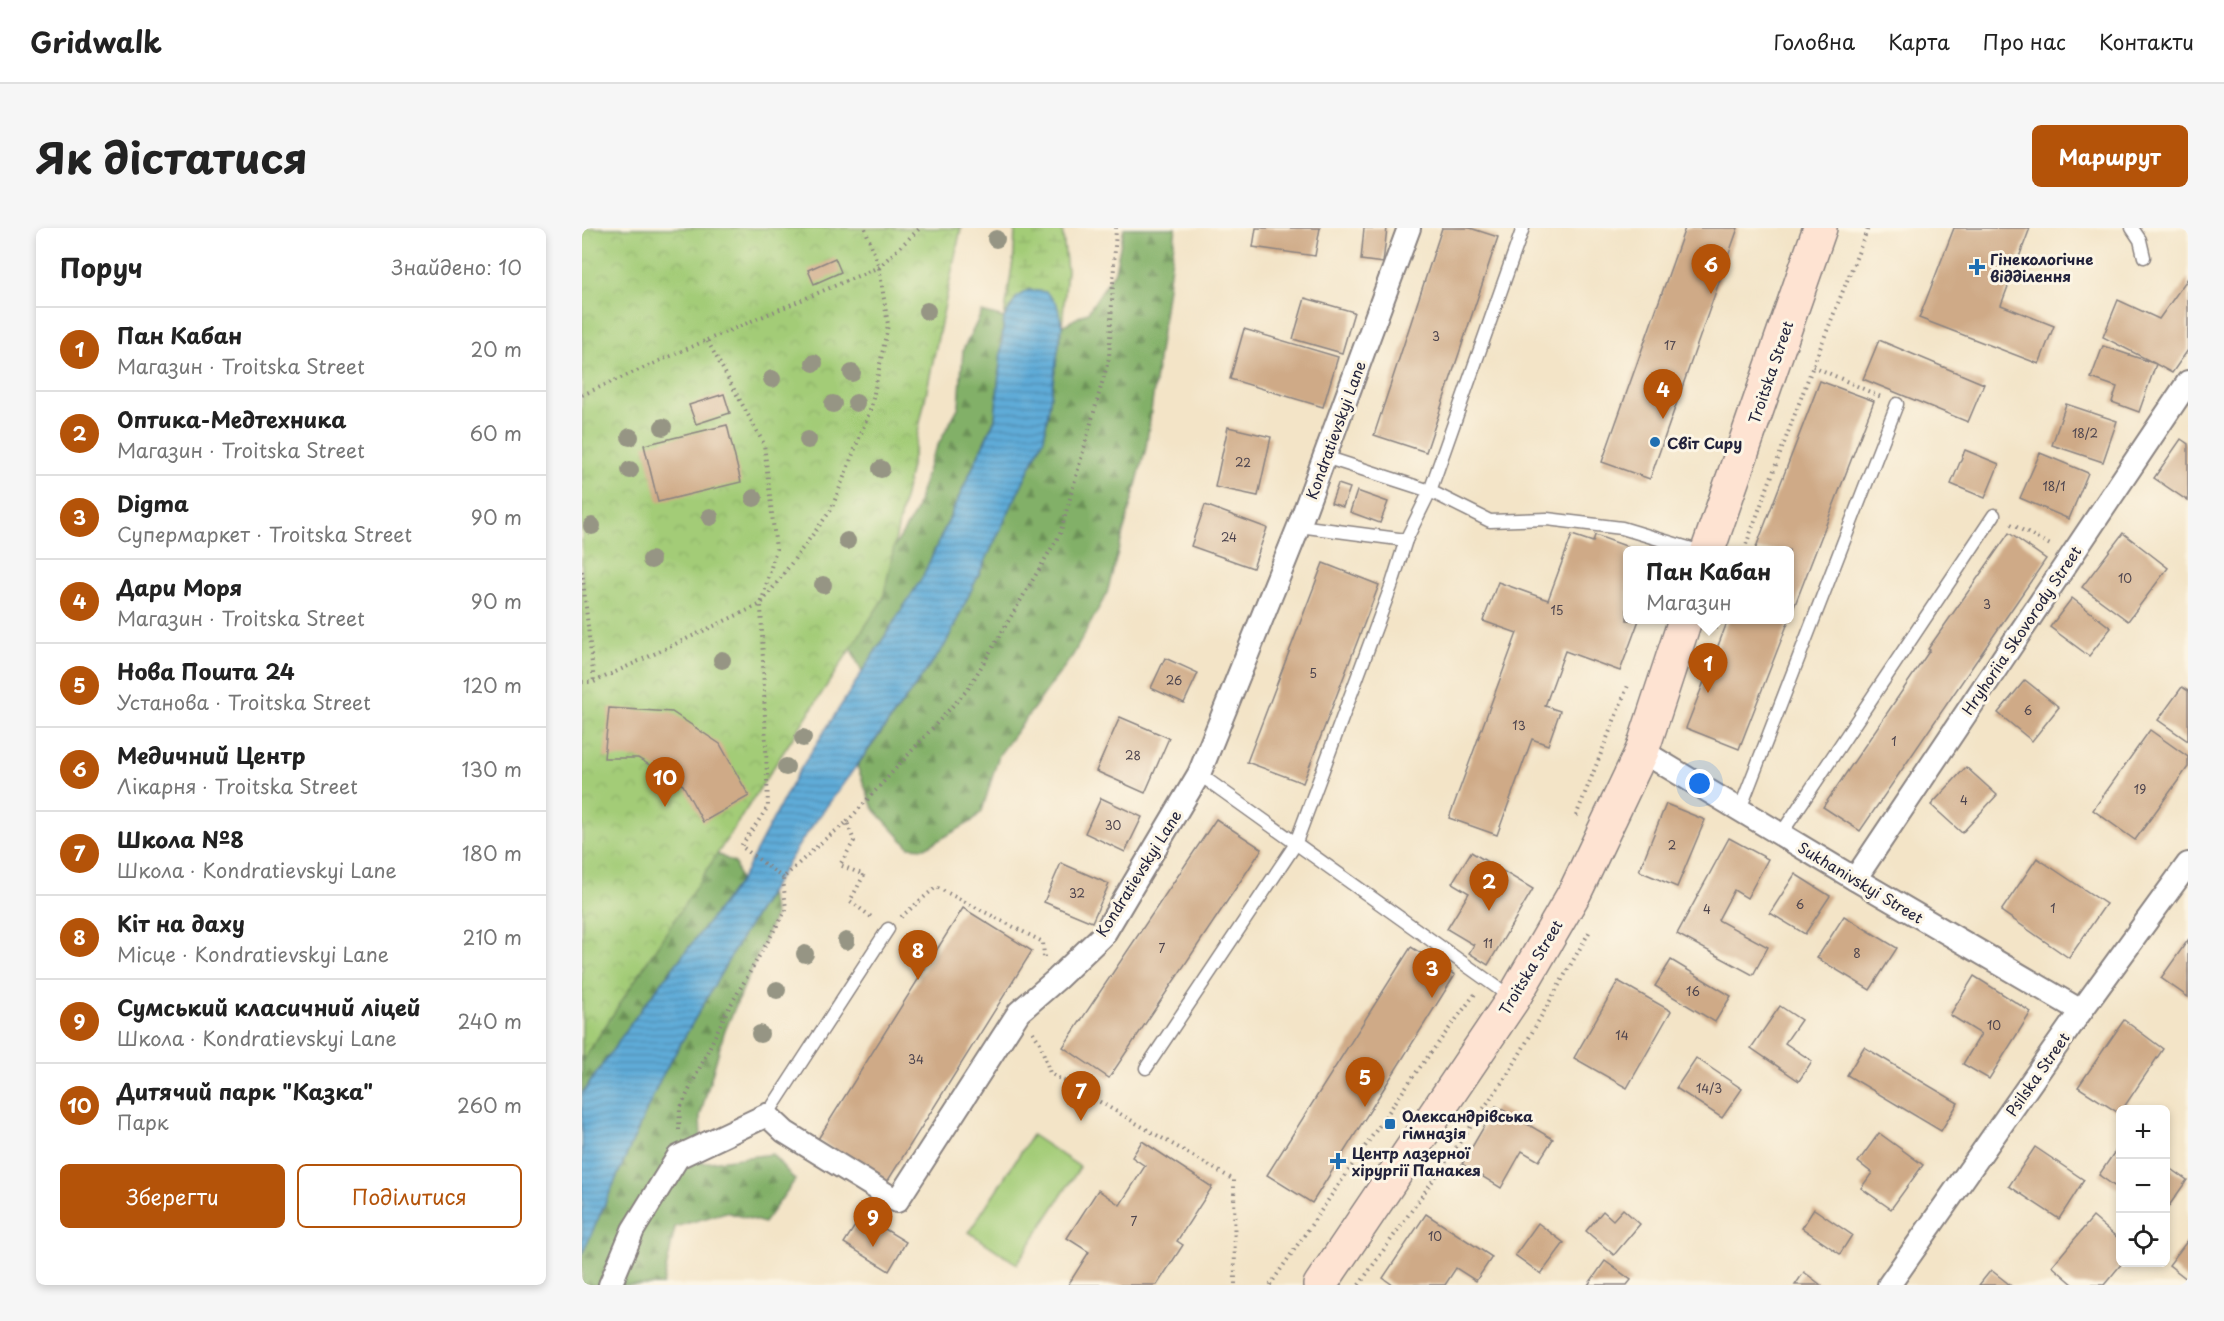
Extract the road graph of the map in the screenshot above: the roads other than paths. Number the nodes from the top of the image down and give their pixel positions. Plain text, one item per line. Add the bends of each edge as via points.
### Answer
1 (1409, 228) edge
2 (1523, 228) edge
3 (1820, 228) edge
4 (2132, 228) edge
5 (2144, 256) dead end
6 (2188, 382) edge
7 (1897, 404) road end
8 (1325, 457) junction
9 (1430, 490) junction
10 (1994, 514) road end
11 (1299, 526) junction
12 (1406, 540) junction
13 (1682, 546) edge
14 (1709, 546) edge
15 (1684, 624) edge
16 (1642, 751) junction
17 (1199, 774) junction
18 (1740, 809) junction
19 (1781, 834) junction
20 (1295, 844) junction
21 (2188, 864) edge
22 (1855, 879) junction
23 (888, 929) road end
24 (1513, 999) junction
25 (2082, 1011) junction
26 (1146, 1068) dead end
27 (767, 1115) junction
28 (610, 1285) edge
29 (1320, 1285) edge
30 (1889, 1285) edge

1 - 8 street, Kondratievskyi Lane
2 - 9 lane
3 - 14 main road, Troitska Street
4 - 5 lane
6 - 22 street, Hryhoriia Skovorody Street
7 - 18 lane
8 - 9 lane
8 - 11 street, Kondratievskyi Lane
9 - 12 lane
9 - 13 lane via 1490,521 1547,519 1622,528
10 - 19 lane
11 - 12 lane
11 - 17 street, Kondratievskyi Lane
12 - 20 lane
15 - 16 main road, Troitska Street
16 - 18 street, Sukhanivskyi Street
16 - 24 main road, Troitska Street via 1575,892
17 - 20 lane
17 - 27 street, Kondratievskyi Lane via 1104,934 1019,1012 897,1201 785,1132
18 - 19 street, Sukhanivskyi Street
19 - 22 street, Sukhanivskyi Street
20 - 24 lane
20 - 26 lane
21 - 25 street, Psilska Street
22 - 25 street, Sukhanivskyi Street
23 - 27 lane
24 - 29 main road, Troitska Street
25 - 30 street, Psilska Street
27 - 28 street via 678,1158 633,1230

